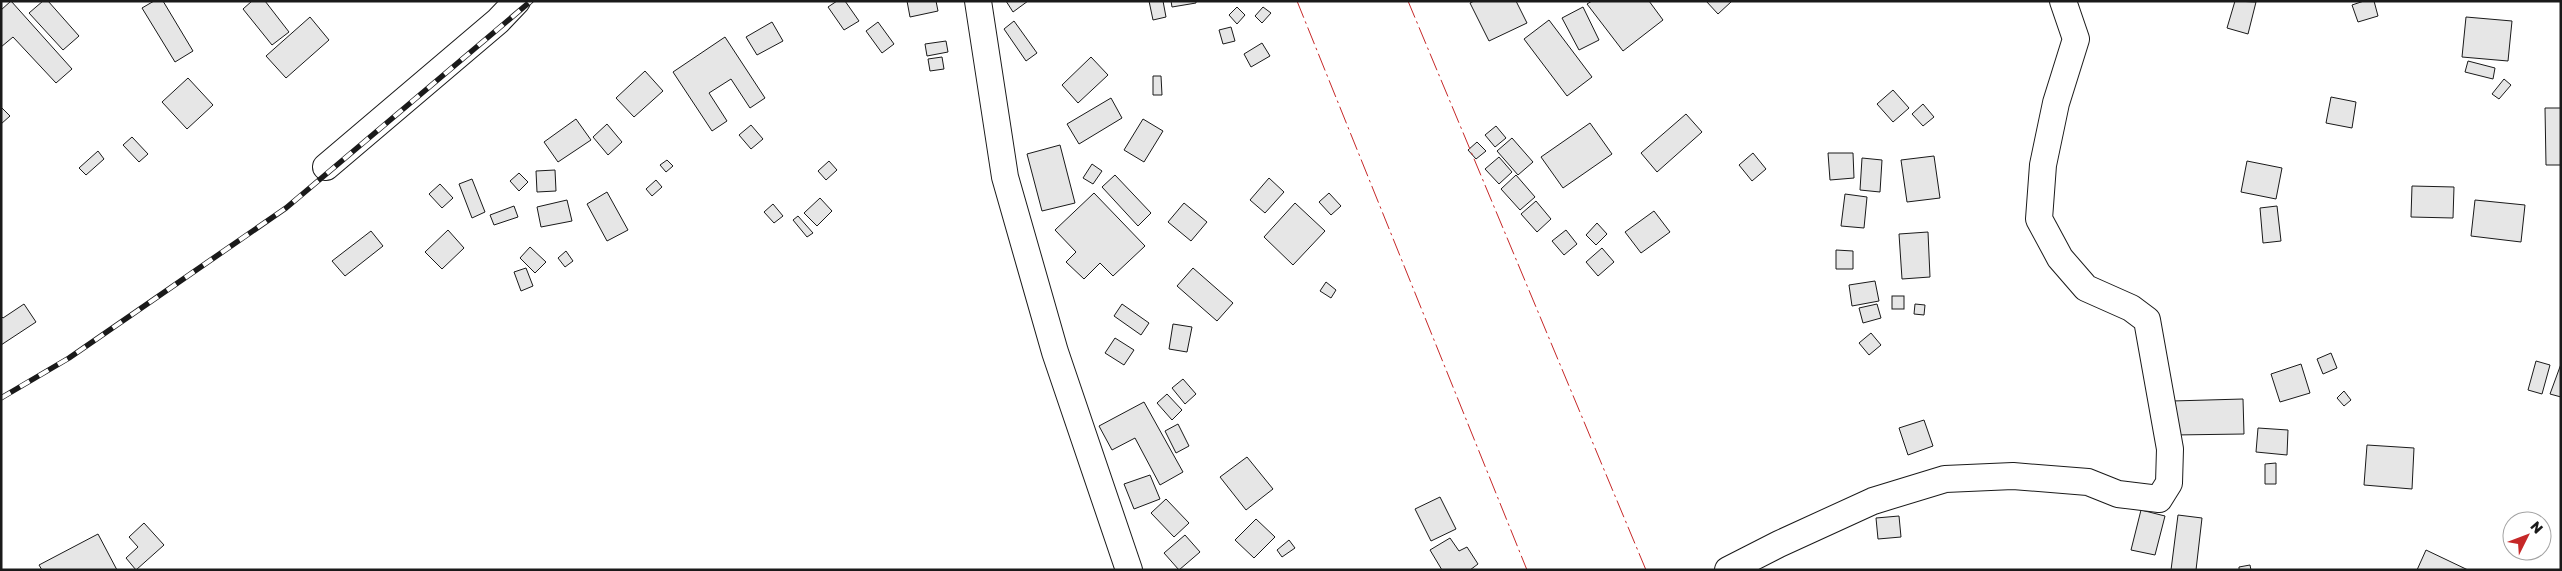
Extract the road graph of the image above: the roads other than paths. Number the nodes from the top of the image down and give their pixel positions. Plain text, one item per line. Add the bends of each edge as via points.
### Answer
1 (517, 1) edge
2 (978, 1) edge
3 (2063, 1) edge
4 (326, 167) dead end
5 (1129, 570) edge
6 (1728, 570) edge

1 - 4 street via 498,21
2 - 5 street via 1005,177 1055,352
3 - 6 street via 2076,39 2056,103 2043,165 2039,219 2060,258 2086,288 2131,308 2147,320 2170,449 2169,482 2159,499 2118,494 2088,482 2013,476 1945,479 1873,502

